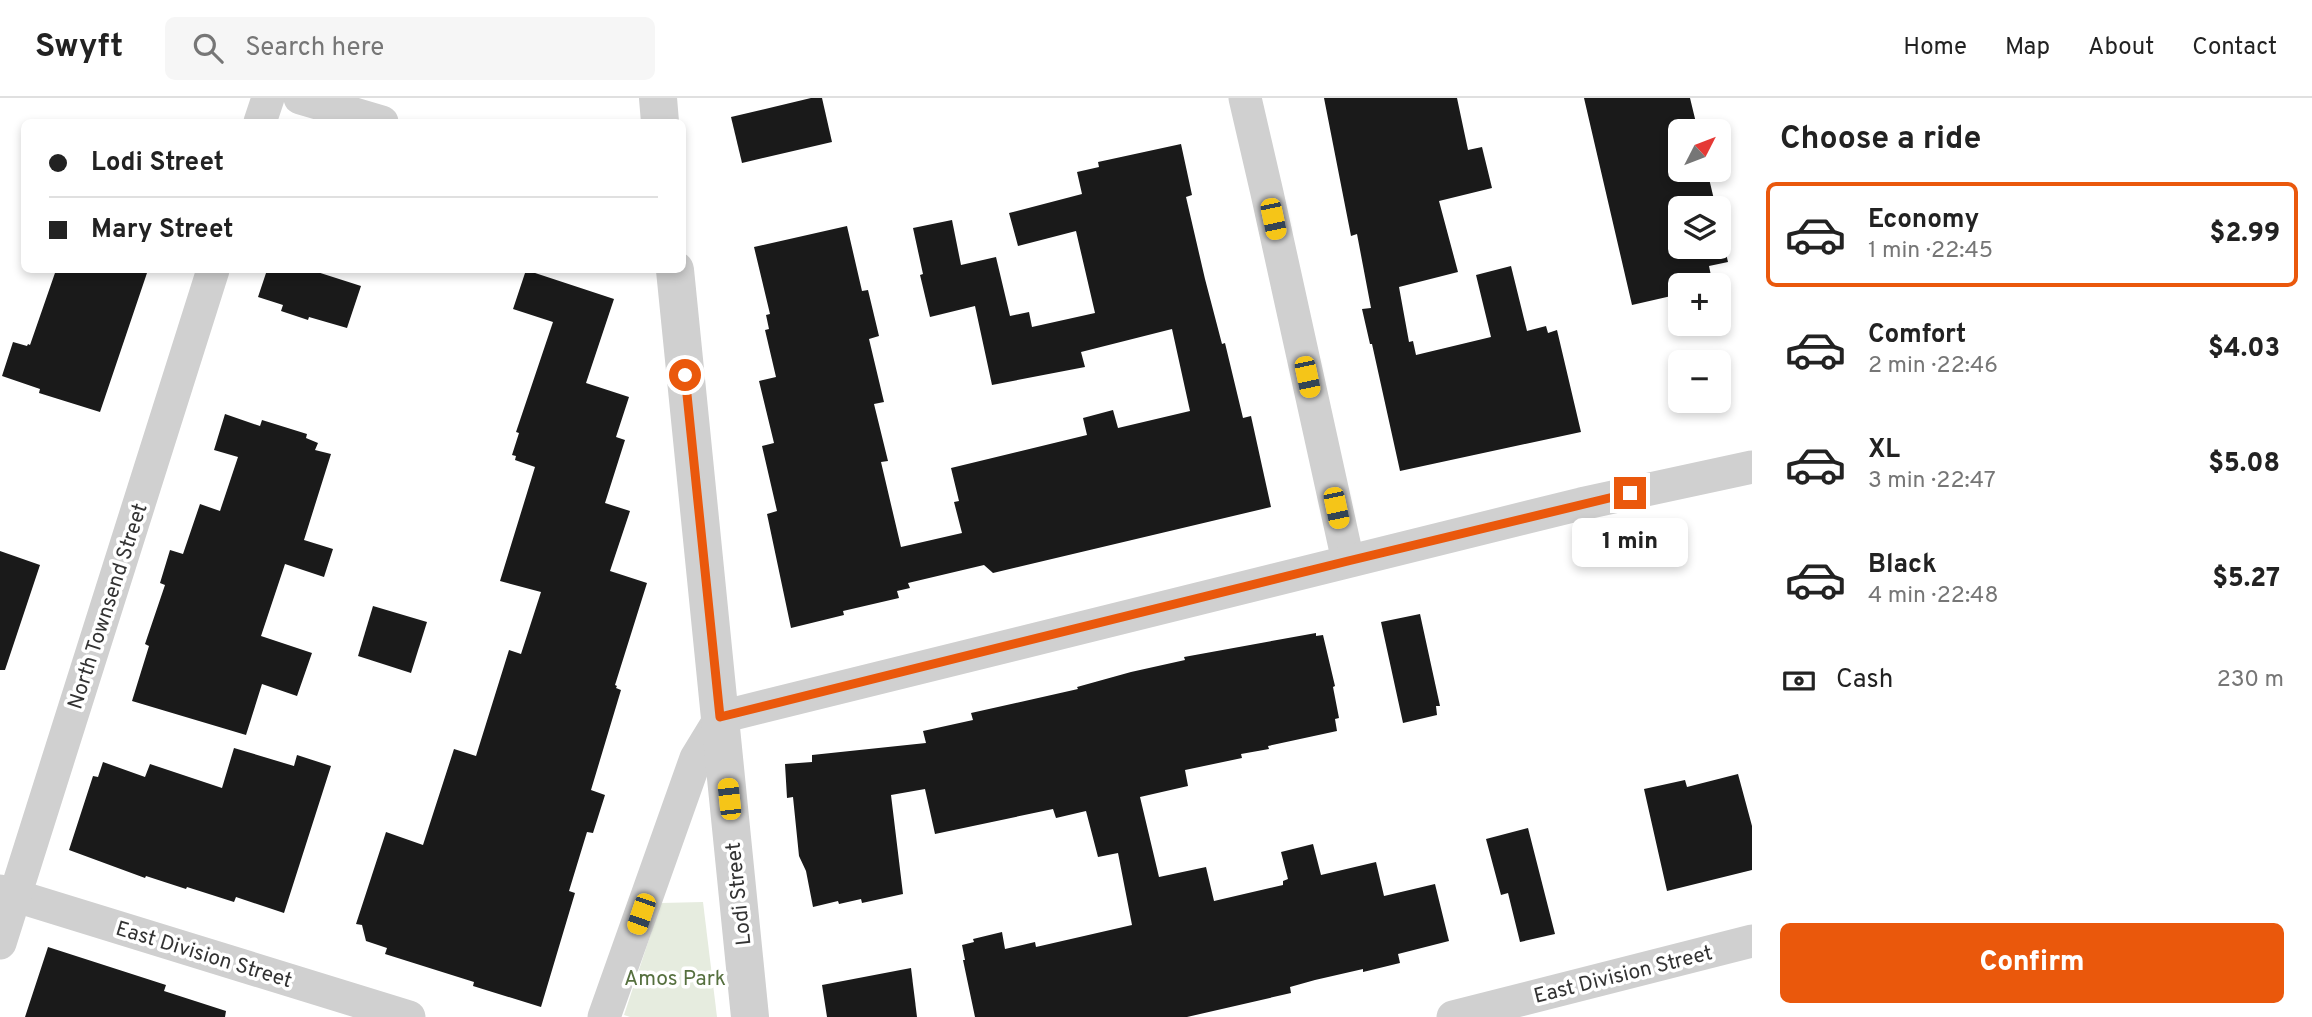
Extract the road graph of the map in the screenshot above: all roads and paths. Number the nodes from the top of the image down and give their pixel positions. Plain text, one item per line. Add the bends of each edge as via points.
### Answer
1 (268, 98) edge
2 (300, 98) edge
3 (658, 98) edge
4 (1245, 98) edge
5 (261, 119) edge
6 (373, 119) edge
7 (660, 119) edge
8 (212, 273) edge
9 (675, 273) edge
10 (1752, 467) edge
11 (1348, 561) junction
12 (720, 717) junction
13 (8, 894) edge
14 (1752, 941) edge
15 (0, 943) edge
16 (409, 1017) edge
17 (604, 1017) edge
18 (750, 1017) edge
19 (1452, 1017) edge

1 - 5 street
2 - 6 street
3 - 7 street
4 - 11 street
8 - 13 street, North Townsend Street
9 - 12 street, Lodi Street
10 - 11 street
11 - 12 street
12 - 17 street via 696,758
12 - 18 street, Lodi Street
13 - 15 street, North Townsend Street
13 - 16 street, East Division Street
14 - 19 street, East Division Street

